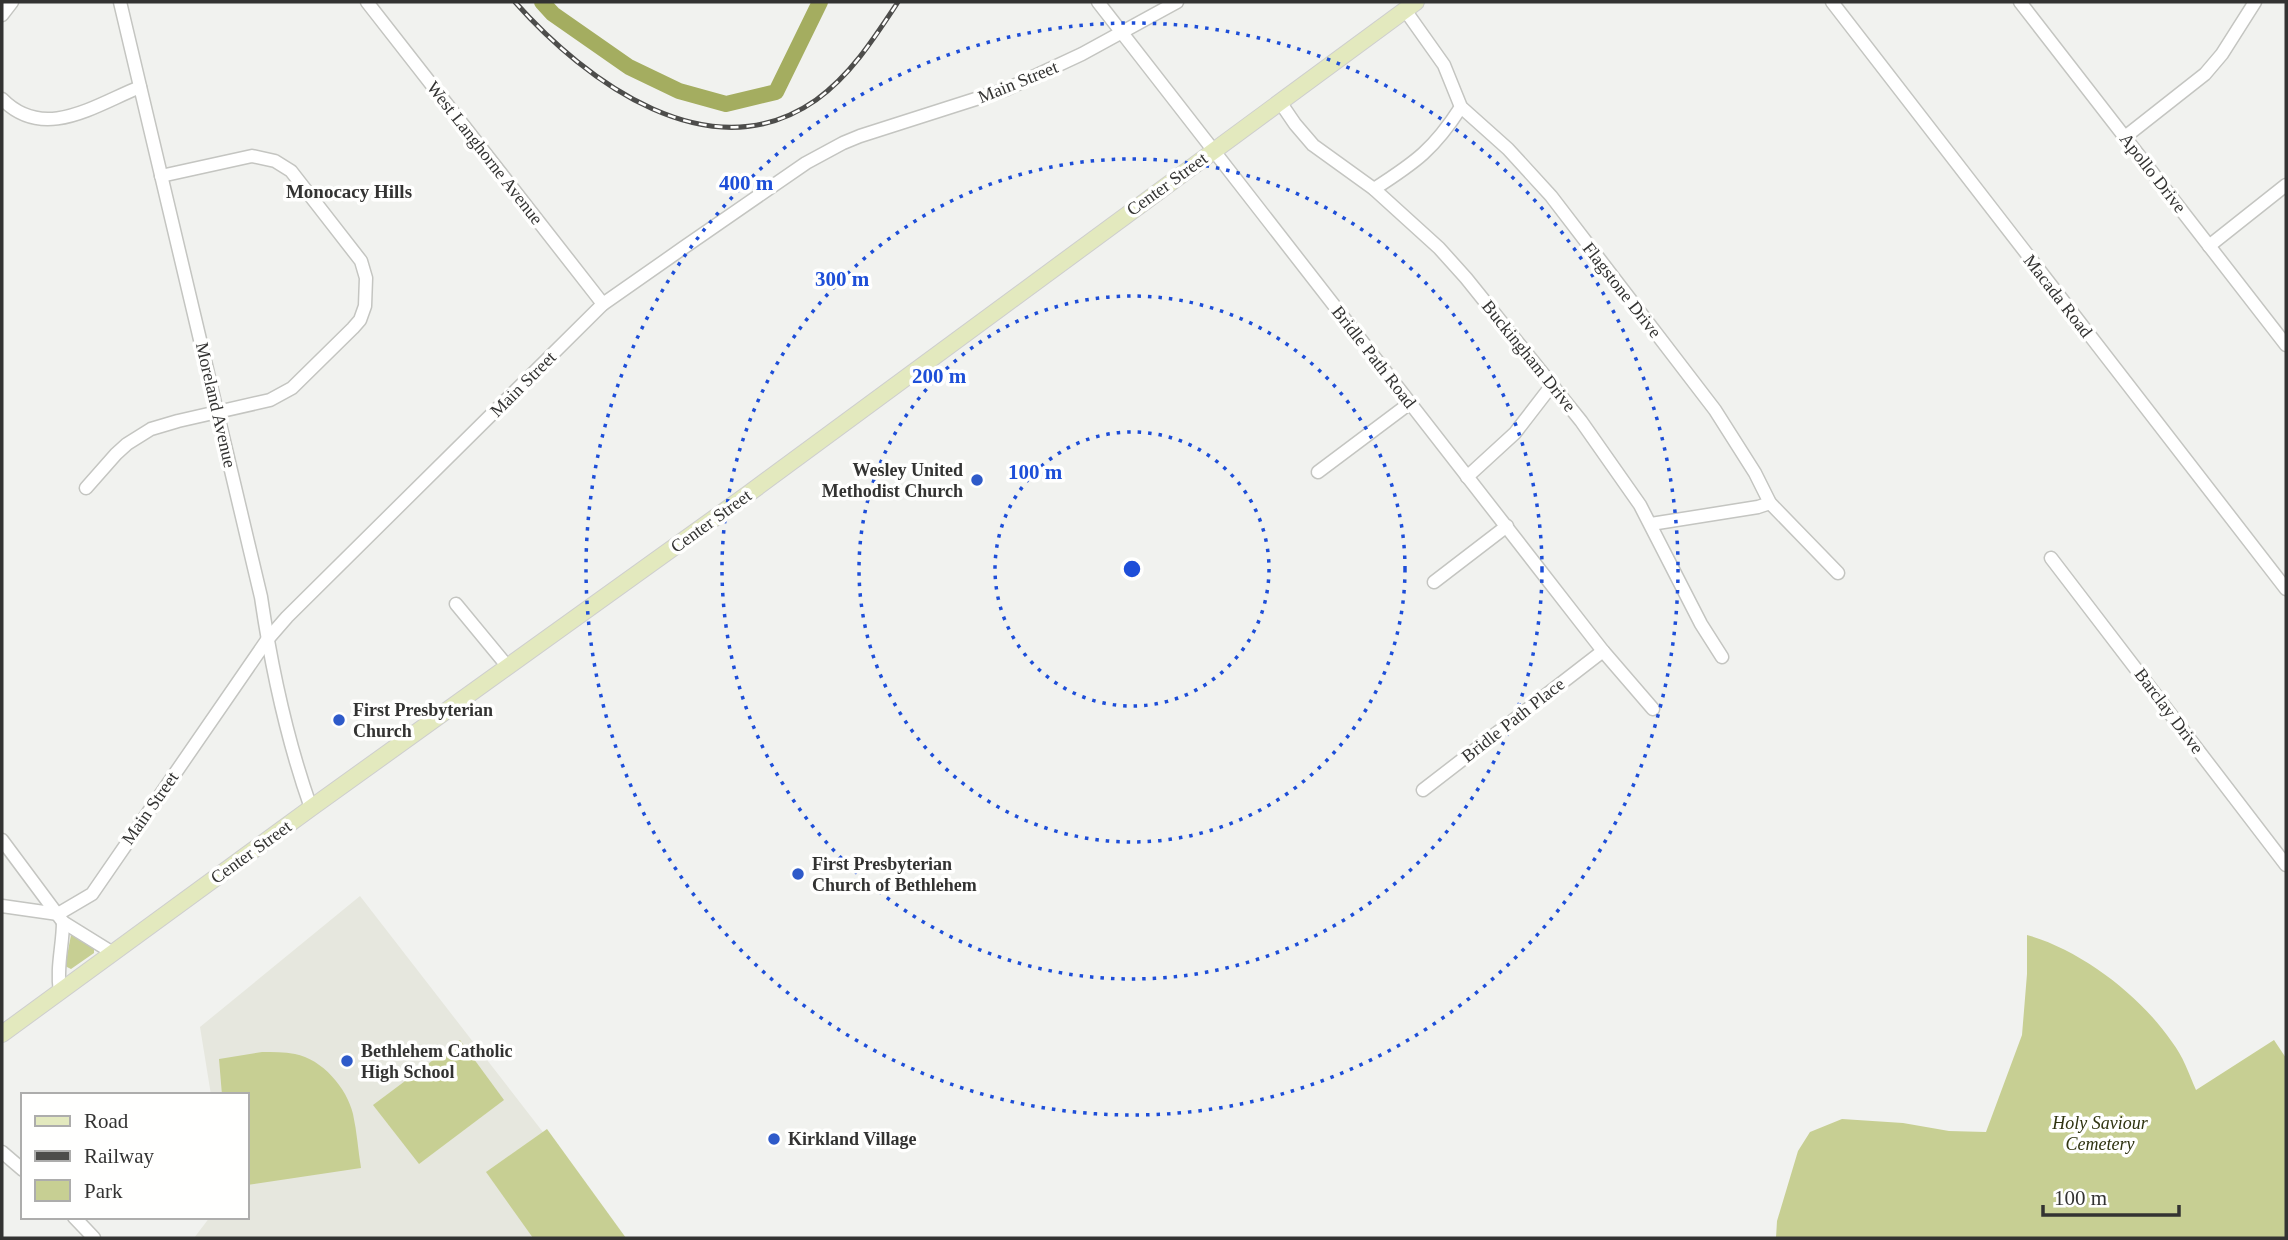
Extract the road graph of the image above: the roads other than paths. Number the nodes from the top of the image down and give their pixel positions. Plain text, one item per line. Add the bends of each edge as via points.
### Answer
1 (12, 2) edge
2 (120, 2) edge
3 (368, 2) edge
4 (1098, 2) edge
5 (1177, 2) edge
6 (1832, 2) edge
7 (2020, 2) edge
8 (2255, 2) edge
9 (1410, 6) edge
10 (2, 15) edge
11 (1123, 33) junction
12 (140, 87) junction
13 (2, 99) edge
14 (1280, 102) junction
15 (1461, 107) junction
16 (2125, 137) junction
17 (1213, 150) junction
18 (161, 176) junction
19 (2286, 185) edge
20 (1374, 189) junction
21 (2208, 246) junction
22 (603, 304) junction
23 (2286, 345) edge
24 (1552, 385) junction
25 (1410, 403) junction
26 (217, 411) junction
27 (1318, 472) dead end
28 (1467, 477) junction
29 (86, 488) dead end
30 (1770, 503) junction
31 (1651, 524) junction
32 (1507, 526) junction
33 (2051, 558) dead end
34 (1838, 573) dead end
35 (1434, 582) dead end
36 (2286, 589) edge
37 (456, 604) dead end
38 (267, 640) junction
39 (1603, 651) junction
40 (1722, 657) dead end
41 (508, 667) junction
42 (1653, 709) dead end
43 (1423, 790) dead end
44 (311, 808) junction
45 (2, 840) edge
46 (2282, 850) edge
47 (2286, 865) edge
48 (2, 906) edge
49 (61, 918) junction
50 (113, 953) junction
51 (60, 992) junction
52 (2, 1034) edge
53 (2, 1152) edge
54 (21, 1168) edge
55 (76, 1219) edge
56 (94, 1238) edge

1 - 10 street
2 - 12 street, Moreland Avenue
3 - 22 street, West Langhorne Avenue
4 - 11 street, Bridle Path Road
5 - 11 street, Main Street
6 - 36 street, Macada Road
7 - 16 street, Apollo Drive
8 - 16 street via 2205,75
9 - 14 main road, Center Street
9 - 15 street, Flagstone Drive via 1444,65
11 - 17 street, Bridle Path Road
11 - 22 street, Main Street via 1007,89 843,143
12 - 13 street via 61,119 30,117
12 - 18 street, Moreland Avenue
14 - 17 main road, Center Street
14 - 20 street, Buckingham Drive via 1313,145
15 - 20 street via 1432,148
15 - 30 street, Flagstone Drive via 1551,196 1714,410
16 - 21 street, Apollo Drive
17 - 25 street, Bridle Path Road
17 - 41 main road, Center Street
18 - 26 street, Moreland Avenue
18 - 26 street via 252,156 275,161 299,179 361,261 366,278 360,320 300,381 270,400
19 - 21 street
20 - 24 street, Buckingham Drive via 1466,278
21 - 23 street, Apollo Drive
22 - 38 street, Main Street via 300,601
24 - 28 street via 1515,433
24 - 31 street, Buckingham Drive
25 - 27 street
25 - 28 street, Bridle Path Road
26 - 29 street via 139,436
26 - 38 street, Moreland Avenue
28 - 32 street, Bridle Path Road
30 - 31 street
30 - 34 street, Flagstone Drive
31 - 40 street, Buckingham Drive
32 - 35 street
32 - 39 street, Bridle Path Road
33 - 46 street, Barclay Drive
37 - 41 street
38 - 44 street, Moreland Avenue
38 - 49 street, Main Street via 92,894
39 - 42 street, Bridle Path Road
39 - 43 street, Bridle Path Place
41 - 44 main road, Center Street
44 - 50 main road, Center Street
45 - 49 street
46 - 47 street, Barclay Drive
48 - 49 street
49 - 50 street
49 - 51 street
50 - 51 main road, Center Street
51 - 52 main road, Center Street
53 - 54 street
55 - 56 street

